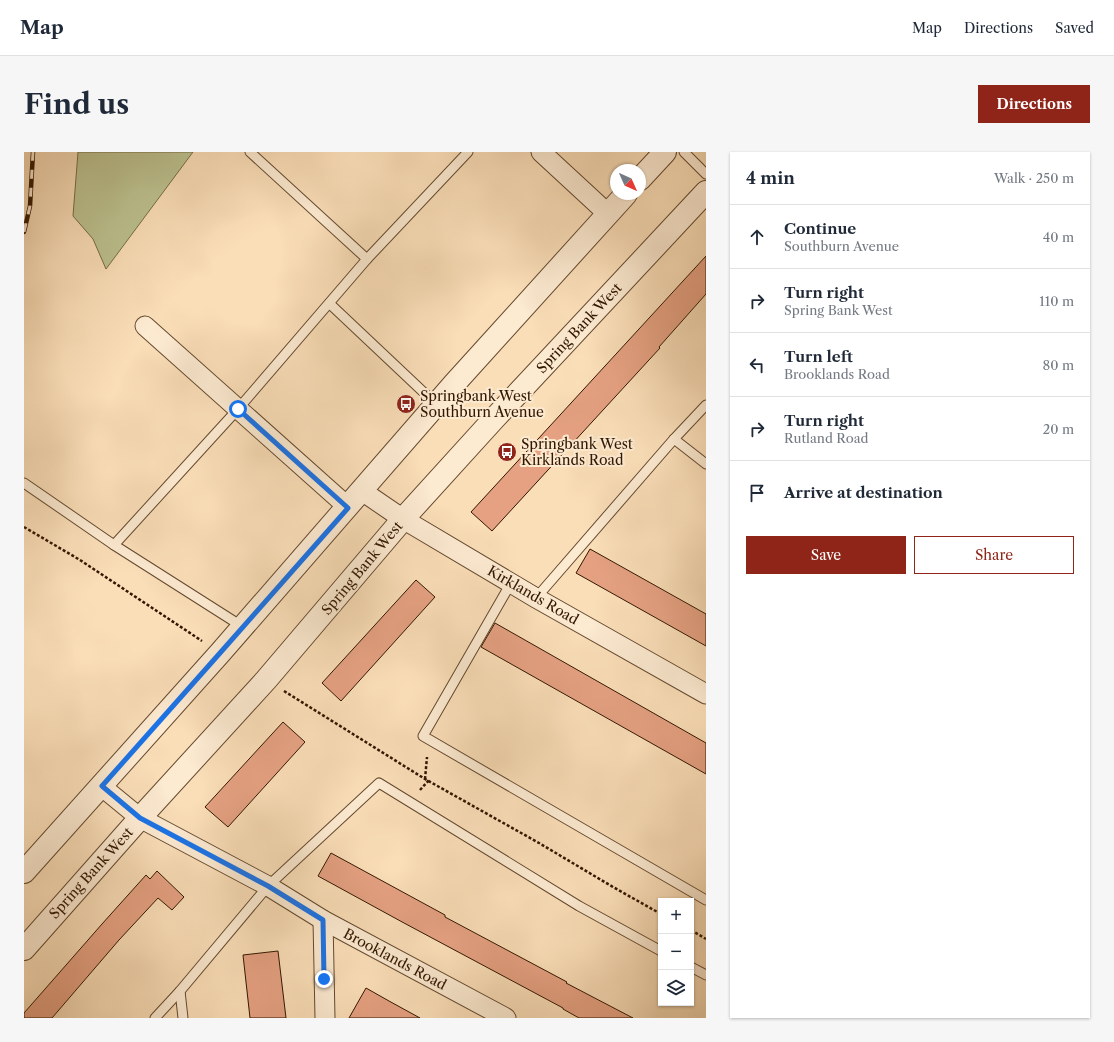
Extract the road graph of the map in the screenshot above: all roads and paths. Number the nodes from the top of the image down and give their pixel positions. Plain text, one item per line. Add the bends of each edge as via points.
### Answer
1 (250, 152) edge
2 (468, 152) edge
3 (541, 152) edge
4 (665, 152) edge
5 (684, 152) edge
6 (646, 173) edge
7 (706, 174) edge
8 (706, 192) edge
9 (620, 200) edge
10 (607, 214) junction
11 (367, 259) junction
12 (330, 304) junction
13 (145, 326) dead end
14 (437, 405) junction
15 (706, 405) edge
16 (238, 409) junction
17 (674, 439) junction
18 (706, 464) edge
19 (24, 483) edge
20 (362, 491) junction
21 (348, 508) junction
22 (403, 519) junction
23 (24, 526) edge
24 (114, 545) junction
25 (511, 583) junction
26 (536, 598) junction
27 (244, 627) junction
28 (220, 653) junction
29 (266, 680) junction
30 (706, 694) edge
31 (437, 744) junction
32 (425, 779) junction
33 (102, 786) junction
34 (140, 818) junction
35 (24, 872) edge
36 (268, 886) junction
37 (706, 900) edge
38 (658, 912) edge
39 (323, 920) junction
40 (694, 932) edge
41 (706, 939) edge
42 (24, 949) edge
43 (658, 949) edge
44 (694, 969) edge
45 (706, 975) edge
46 (180, 991) junction
47 (155, 1018) edge
48 (183, 1018) edge
49 (325, 1018) edge
50 (506, 1018) edge

1 - 11 lane
2 - 11 lane
3 - 10 street
4 - 6 street
5 - 7 lane
8 - 22 street, Spring Bank West
9 - 10 street
10 - 14 street
11 - 12 lane
12 - 14 lane
12 - 16 lane
13 - 16 street
14 - 20 street
15 - 17 lane
16 - 21 street
16 - 24 lane
17 - 18 lane
17 - 26 lane
19 - 24 lane
20 - 21 street
20 - 22 street, Kirklands Road
21 - 27 street
22 - 25 street, Kirklands Road
22 - 29 street, Spring Bank West
23 - 28 path
24 - 27 lane
25 - 26 street, Kirklands Road
25 - 31 lane via 423,736
26 - 30 street, Kirklands Road
27 - 28 street
28 - 33 street
29 - 32 path
29 - 34 street, Spring Bank West
31 - 32 path via 427,757
31 - 37 lane
32 - 38 path
33 - 34 street, Brooklands Road
33 - 35 street
34 - 36 street, Brooklands Road
34 - 42 street, Spring Bank West
36 - 39 street, Brooklands Road
36 - 43 lane via 379,783 579,906
36 - 46 lane
39 - 49 street
39 - 50 street, Brooklands Road
40 - 41 path
44 - 45 lane
46 - 47 lane
46 - 48 lane

